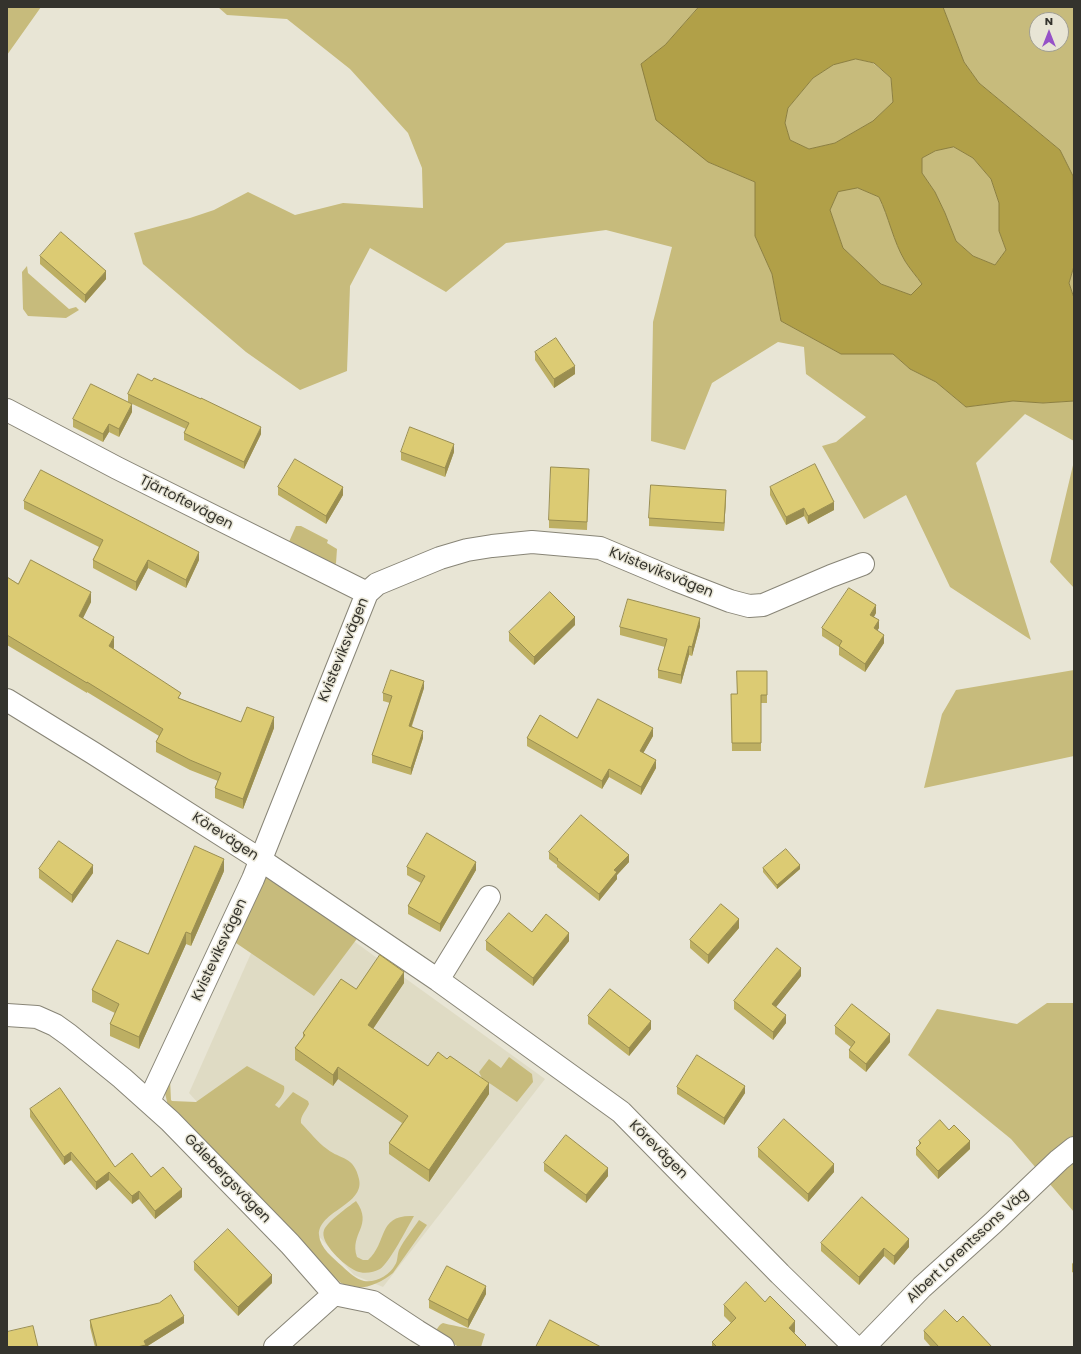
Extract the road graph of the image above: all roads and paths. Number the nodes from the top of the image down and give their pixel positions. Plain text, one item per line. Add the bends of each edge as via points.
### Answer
1 (7, 410) edge
2 (863, 564) dead end
3 (366, 593) junction
4 (7, 700) edge
5 (261, 860) junction
6 (489, 897) dead end
7 (438, 980) junction
8 (7, 1015) edge
9 (149, 1102) junction
10 (1074, 1148) edge
11 (334, 1294) junction
12 (275, 1347) edge
13 (443, 1347) edge
14 (855, 1347) edge
15 (864, 1347) edge

1 - 3 street, Tjärtoftevägen
2 - 3 street, Kvisteviksvägen via 764,605 750,606 730,601 600,548 532,542 467,550 383,581
3 - 5 street, Kvisteviksvägen
4 - 5 street, Körevägen
5 - 7 street, Körevägen
5 - 9 street, Kvisteviksvägen
6 - 7 street
7 - 14 street, Körevägen via 621,1112
8 - 9 street, Gålebergsvägen via 37,1017 55,1025
9 - 11 street, Gålebergsvägen via 290,1244
10 - 15 street, Albert Lorentssons Väg via 922,1288
11 - 12 street
11 - 13 street via 373,1302

